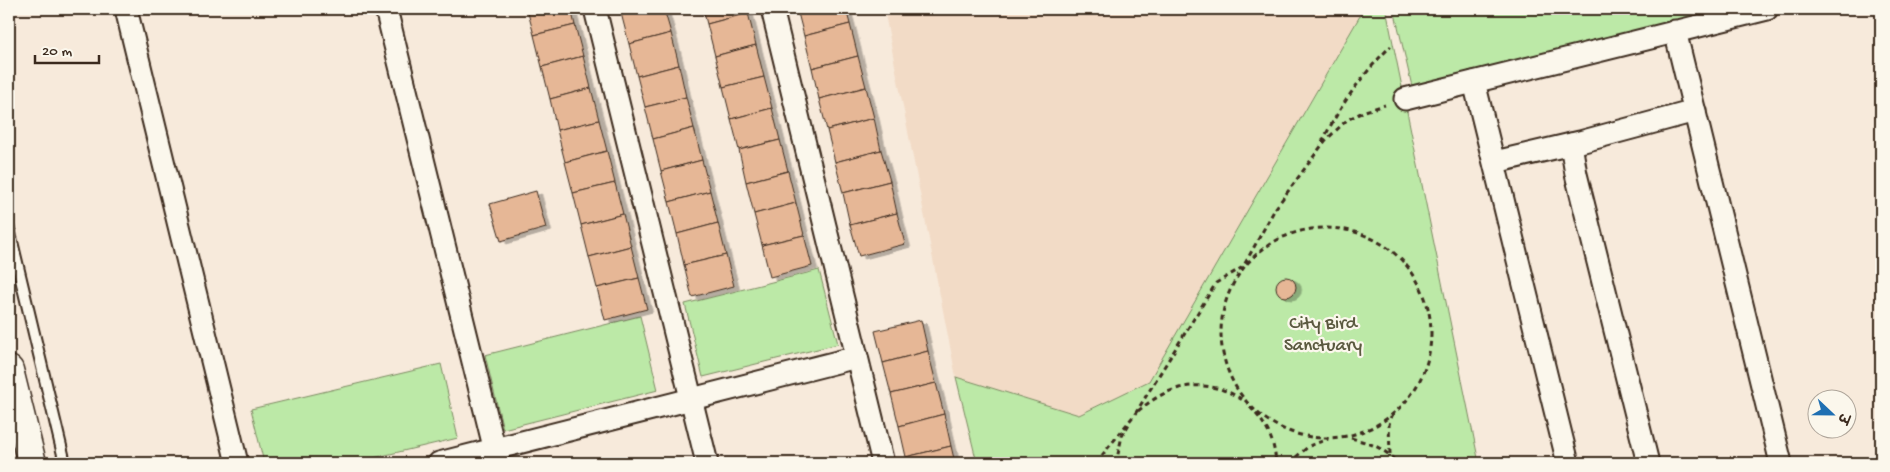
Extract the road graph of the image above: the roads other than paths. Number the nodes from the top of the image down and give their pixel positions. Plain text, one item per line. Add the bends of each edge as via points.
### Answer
1 (126, 9) edge
2 (386, 9) edge
3 (595, 9) edge
4 (772, 9) edge
5 (1767, 9) edge
6 (1675, 31) junction
7 (1474, 82) junction
8 (1405, 100) road end
9 (1695, 110) junction
10 (1571, 144) junction
11 (1495, 162) junction
12 (9, 229) edge
13 (857, 357) junction
14 (9, 370) edge
15 (691, 399) junction
16 (496, 456) edge
17 (32, 463) edge
18 (66, 463) edge
19 (237, 463) edge
20 (438, 463) edge
21 (707, 463) edge
22 (883, 463) edge
23 (1568, 463) edge
24 (1648, 463) edge
25 (1781, 463) edge

1 - 19 street
2 - 16 street
3 - 15 street
4 - 13 street
5 - 6 street
6 - 7 street
6 - 9 street
7 - 8 street
7 - 11 street
9 - 10 street
9 - 25 street
10 - 11 street
10 - 24 street
11 - 23 street
12 - 18 lane
13 - 15 street
13 - 22 street
14 - 17 main road
15 - 16 street
15 - 21 street
16 - 20 street

